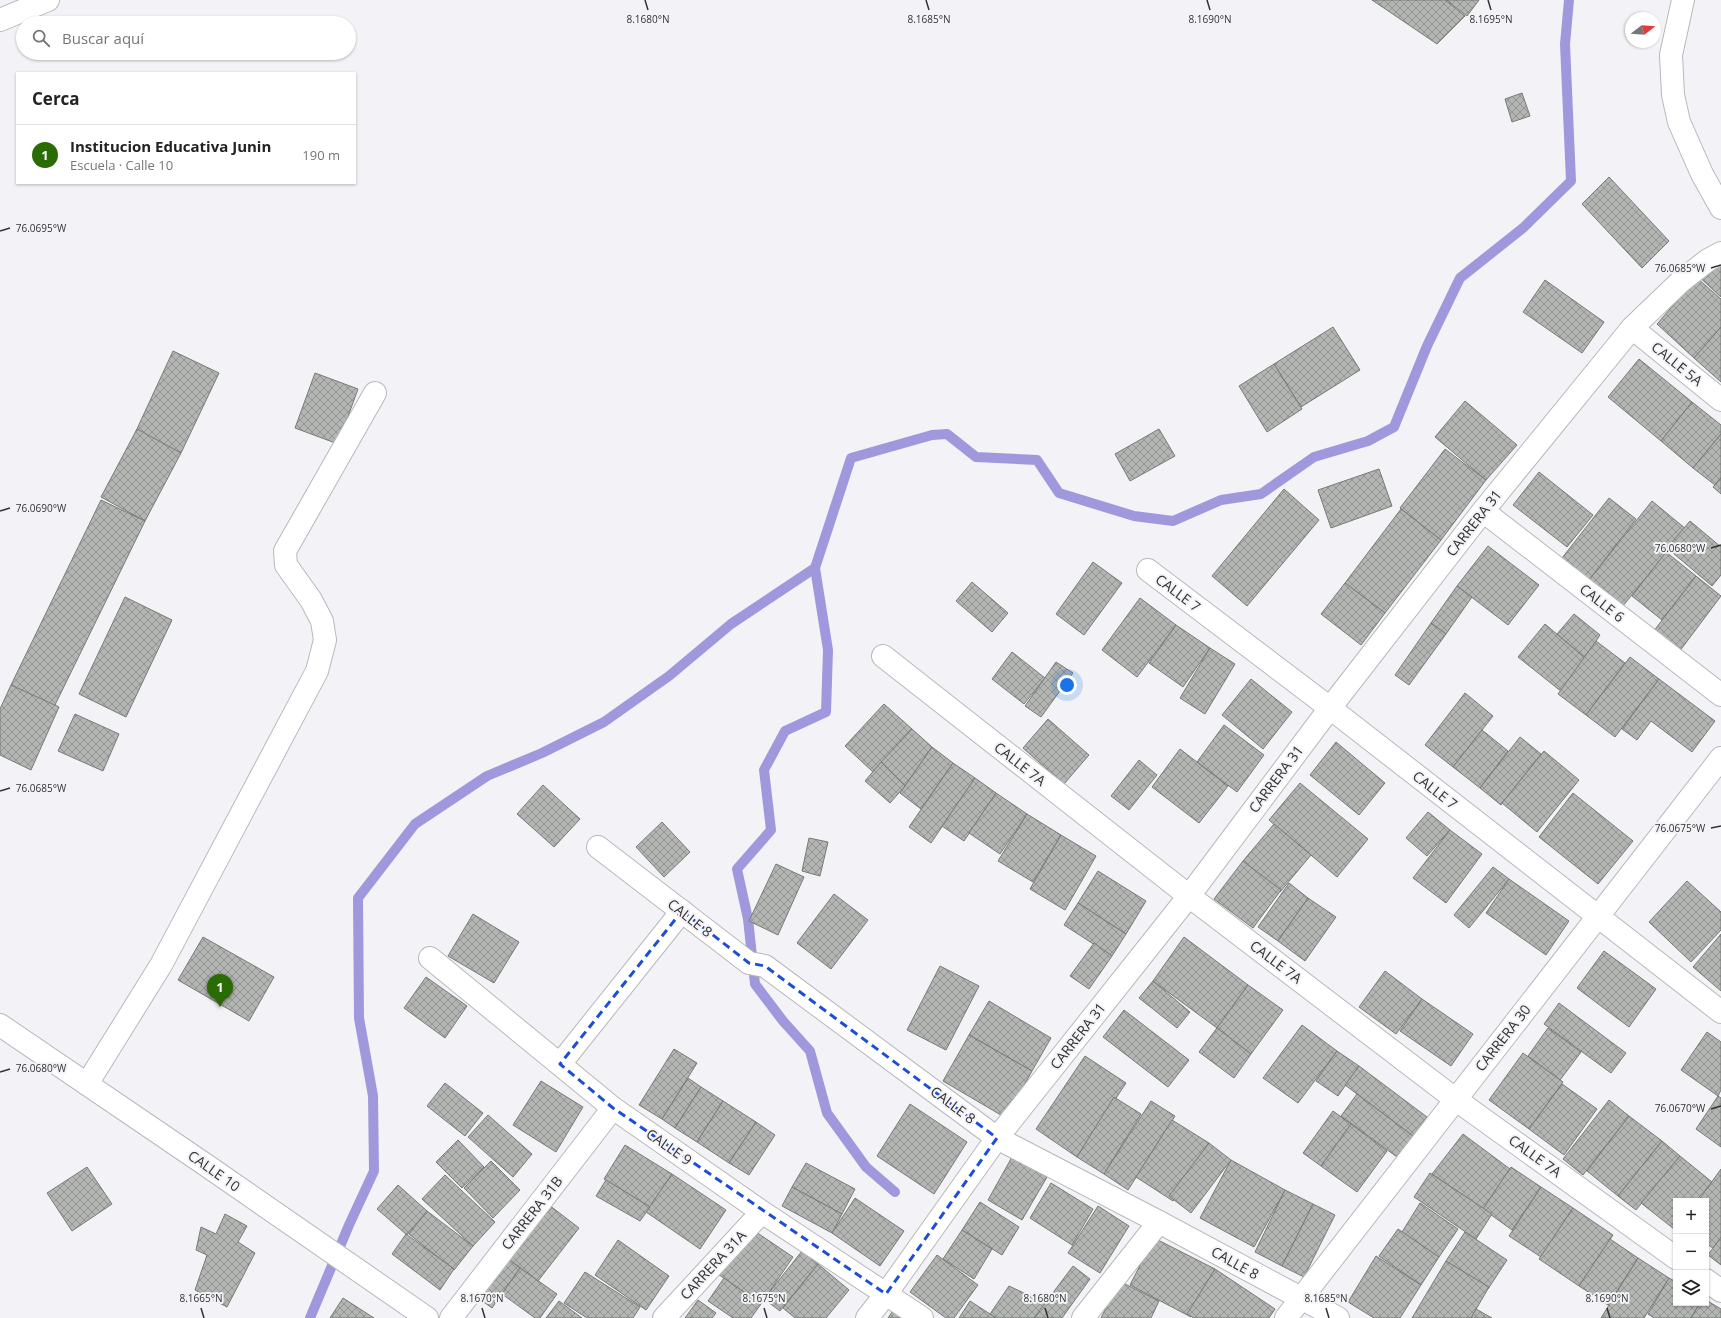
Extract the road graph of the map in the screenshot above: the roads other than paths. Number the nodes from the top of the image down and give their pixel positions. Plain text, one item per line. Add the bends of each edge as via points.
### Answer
1 (48, 0) edge
2 (1683, 0) edge
3 (0, 20) edge
4 (1721, 208) edge
5 (1714, 257) edge
6 (1632, 328) junction
7 (375, 393) dead end
8 (1721, 400) edge
9 (1483, 511) junction
10 (1148, 570) dead end
11 (883, 656) dead end
12 (1721, 695) edge
13 (1330, 708) junction
14 (1721, 758) edge
15 (598, 847) dead end
16 (1189, 896) junction
17 (682, 911) junction
18 (1597, 916) junction
19 (430, 958) dead end
20 (1721, 1012) edge
21 (0, 1025) edge
22 (560, 1064) junction
23 (87, 1084) junction
24 (1455, 1099) junction
25 (613, 1108) junction
26 (997, 1138) junction
27 (762, 1212) junction
28 (1159, 1222) junction
29 (1673, 1256) edge
30 (1709, 1282) edge
31 (1721, 1290) edge
32 (886, 1294) junction
33 (1300, 1298) junction
34 (420, 1316) edge
35 (451, 1318) edge
36 (664, 1318) edge
37 (867, 1318) edge
38 (922, 1318) edge
39 (1083, 1318) edge
40 (1286, 1318) edge
41 (1338, 1318) edge

1 - 3 street
2 - 4 street via 1671,55 1673,95 1679,122 1702,174
5 - 6 street, CARRERA 31 via 1681,281
6 - 8 street, CALLE 5A
6 - 9 street, CARRERA 31
7 - 23 street via 285,551 286,565 311,600 322,621 325,640 317,671 161,965
9 - 12 street, CALLE 6
9 - 13 street, CARRERA 31
10 - 13 street, CALLE 7
11 - 16 street, CALLE 7A
13 - 16 street, CARRERA 31
13 - 18 street, CALLE 7
14 - 18 street, CARRERA 30
15 - 17 street, CALLE 8
16 - 24 street, CALLE 7A
16 - 26 street, CARRERA 31
17 - 22 street
17 - 26 street, CALLE 8
18 - 20 street, CALLE 7
18 - 24 street, CARRERA 30
19 - 22 street, CALLE 9
21 - 23 street, CALLE 10
22 - 25 street, CALLE 9
23 - 34 street, CALLE 10 via 348,1263
24 - 29 street, CALLE 7A
24 - 33 street, CARRERA 30
25 - 27 street, CALLE 9
25 - 35 street, CARRERA 31B
26 - 28 street, CALLE 8
26 - 32 street, CARRERA 31
27 - 32 street, CALLE 9
27 - 36 street, CARRERA 31A
28 - 33 street, CALLE 8
28 - 39 street
30 - 31 street
32 - 37 street, CARRERA 31
32 - 38 street, CALLE 9
33 - 40 street, CARRERA 30
33 - 41 street, CALLE 8

